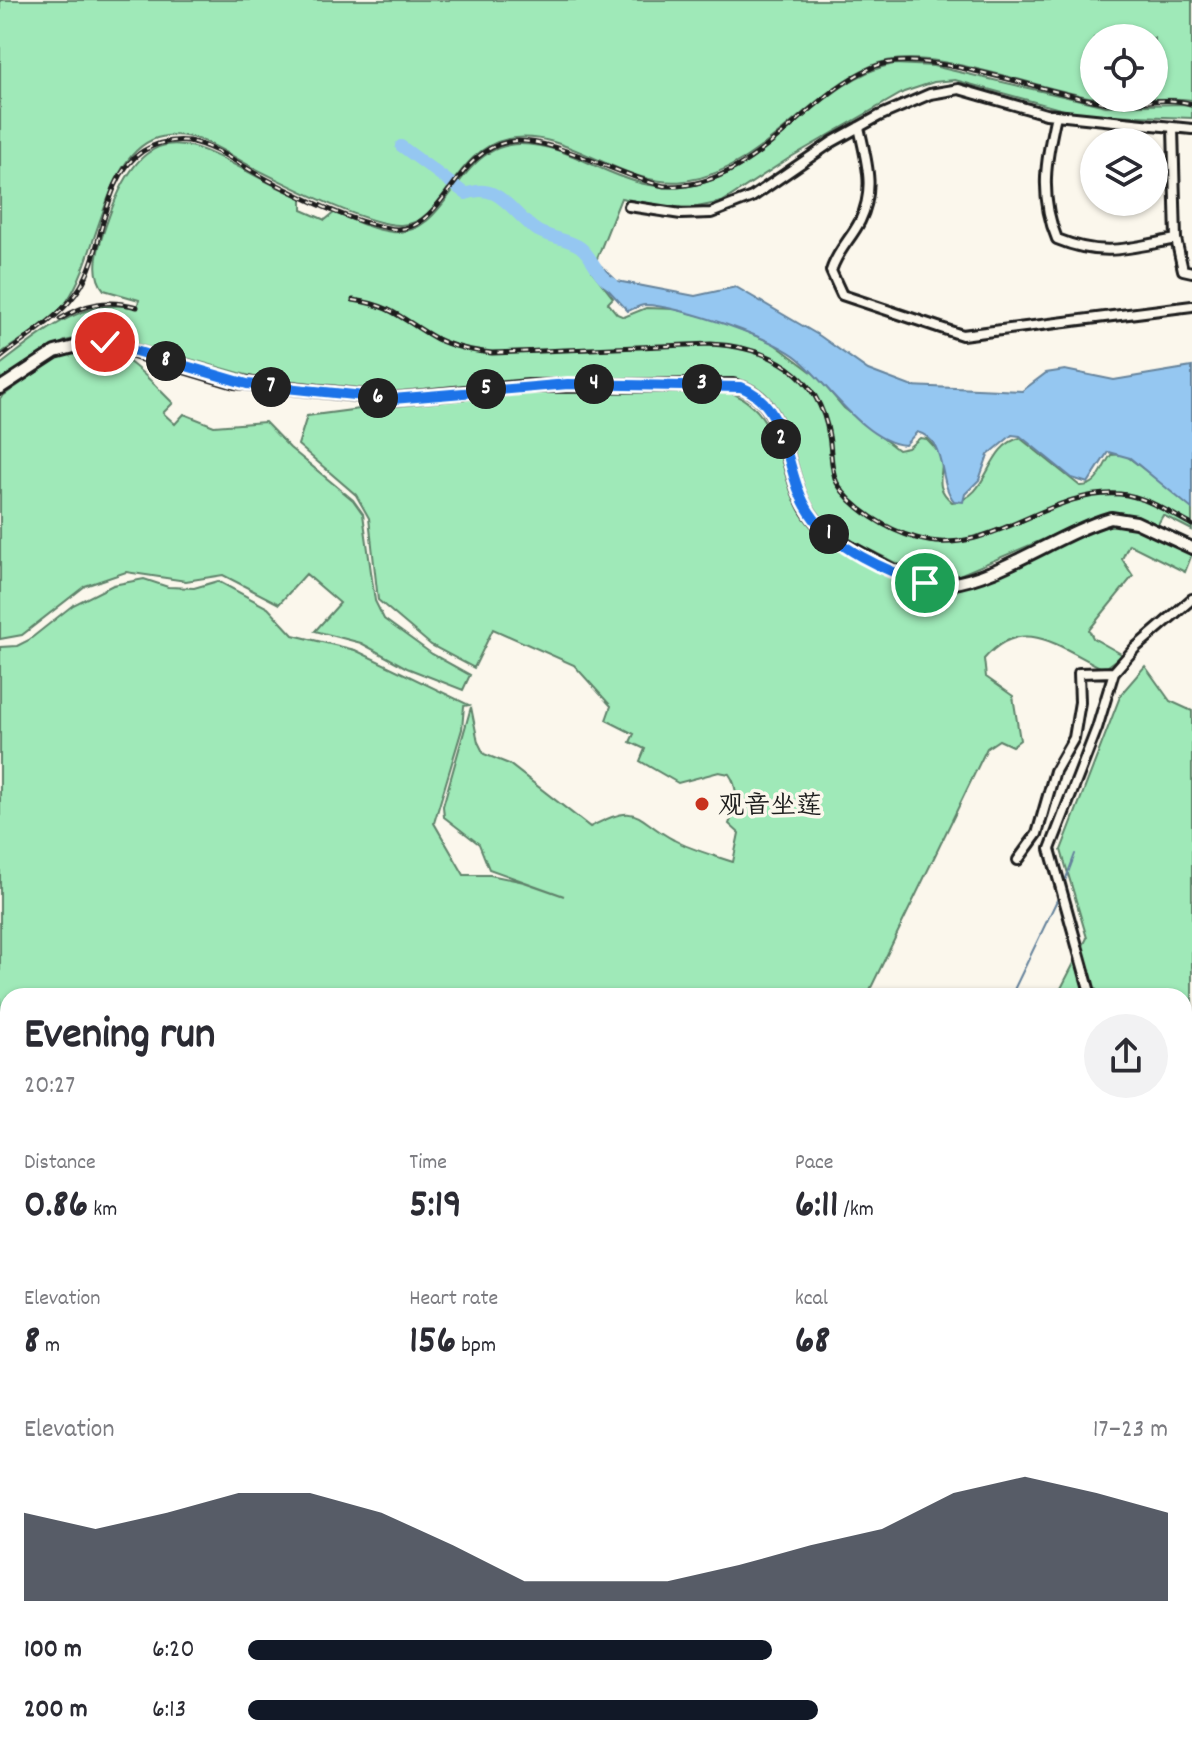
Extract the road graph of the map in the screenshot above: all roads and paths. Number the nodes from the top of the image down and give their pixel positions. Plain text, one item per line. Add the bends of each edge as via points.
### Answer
1 (1056, 115) junction
2 (859, 127) junction
3 (1173, 128) junction
4 (1192, 129) edge
5 (629, 206) dead end
6 (1176, 239) junction
7 (1192, 272) edge
8 (1192, 306) edge
9 (0, 388) edge
10 (1192, 548) edge
11 (1191, 599) edge
12 (1114, 672) junction
13 (1018, 860) dead end
14 (1089, 988) edge

1 - 2 street via 959,89 930,94
1 - 3 street
1 - 6 street via 1044,189 1057,239 1107,253
2 - 5 street via 752,197 711,213
2 - 8 street via 871,187 860,221 831,271 842,295 962,335
3 - 4 street
3 - 6 street
6 - 7 street via 1183,270
9 - 10 main road via 55,352 89,341 247,384 393,399 541,385 733,385 756,394 769,407 803,502 816,521 844,544 913,580 936,584 969,579 1111,518 1136,522
11 - 12 street
12 - 13 street via 1079,673 1074,738 1055,771 1037,834
12 - 14 street via 1050,849

